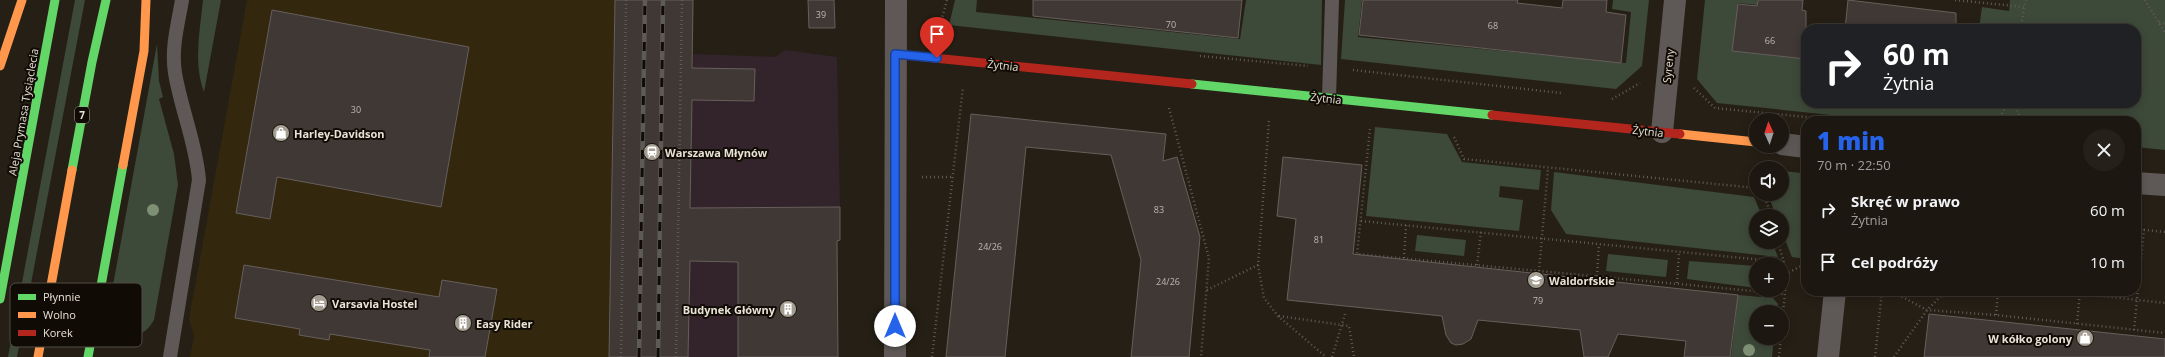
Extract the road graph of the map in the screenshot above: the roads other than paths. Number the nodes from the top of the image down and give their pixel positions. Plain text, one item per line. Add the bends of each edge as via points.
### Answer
1 (22, 0) edge
2 (55, 0) edge
3 (106, 0) edge
4 (146, 0) edge
5 (182, 0) edge
6 (896, 0) edge
7 (1332, 0) edge
8 (1675, 0) edge
9 (895, 54) junction
10 (0, 66) edge
11 (1329, 98) junction
12 (1662, 132) junction
13 (1749, 141) edge
14 (1789, 145) edge
15 (1801, 146) edge
16 (2141, 183) edge
17 (2165, 186) edge
18 (51, 283) edge
19 (102, 283) edge
20 (1834, 296) edge
21 (0, 299) edge
22 (40, 347) edge
23 (90, 347) edge
24 (38, 357) edge
25 (88, 357) edge
26 (170, 357) edge
27 (895, 357) edge
28 (1828, 357) edge

1 - 10 main road
2 - 21 main road, Aleja Prymasa Tysiąclecia
3 - 18 main road, 7
4 - 19 main road via 144,51
5 - 26 lane via 174,42 175,71 198,158 199,180
6 - 9 street
7 - 11 lane
8 - 12 street, Syreny
9 - 11 main road, Żytnia
9 - 27 street
11 - 12 main road, Żytnia
12 - 13 main road, Żytnia
14 - 15 street
16 - 17 street
20 - 28 street
22 - 24 main road, 7
23 - 25 main road

